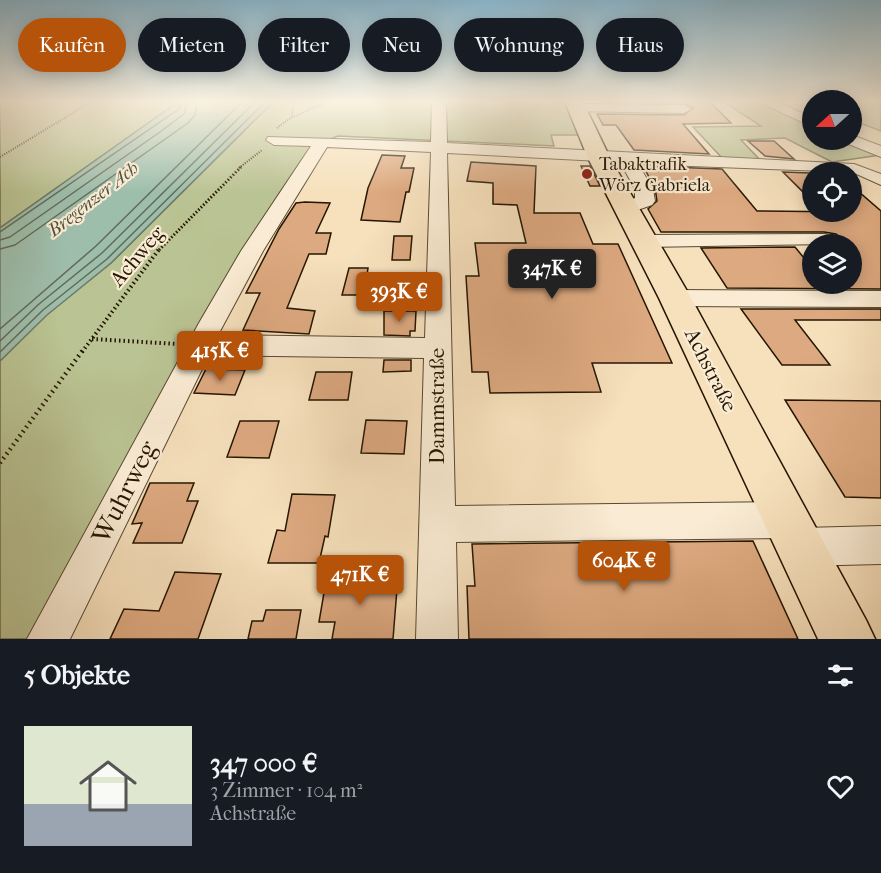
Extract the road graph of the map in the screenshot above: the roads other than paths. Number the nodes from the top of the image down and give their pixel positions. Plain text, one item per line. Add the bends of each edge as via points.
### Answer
1 (438, 132) edge
2 (587, 132) edge
3 (274, 140) road end
4 (322, 142) junction
5 (862, 144) edge
6 (438, 148) junction
7 (881, 152) edge
8 (598, 158) junction
9 (627, 159) junction
10 (881, 162) edge
11 (802, 167) edge
12 (862, 167) edge
13 (862, 172) edge
14 (881, 180) edge
15 (627, 208) junction
16 (802, 240) edge
17 (645, 241) junction
18 (675, 298) junction
19 (881, 299) edge
20 (200, 345) junction
21 (437, 348) junction
22 (437, 524) junction
23 (793, 534) junction
24 (881, 544) edge
25 (48, 639) edge
26 (437, 639) edge
27 (847, 639) edge

1 - 6 street, Dammstraße
2 - 8 main road, Achstraße
3 - 4 street
4 - 6 street
4 - 20 street, Wuhrweg via 252,251
5 - 7 street
6 - 8 street
6 - 21 street, Dammstraße
8 - 9 street
8 - 15 main road, Achstraße
9 - 11 street
9 - 15 street via 644,189 645,201
10 - 12 street
13 - 14 street
15 - 17 main road, Achstraße
16 - 17 street
17 - 18 main road, Achstraße
18 - 19 street
18 - 23 main road, Achstraße
20 - 21 street
20 - 25 street, Wuhrweg
21 - 22 street, Dammstraße
22 - 23 street
22 - 26 street, Dammstraße
23 - 24 street
23 - 27 main road, Achstraße

